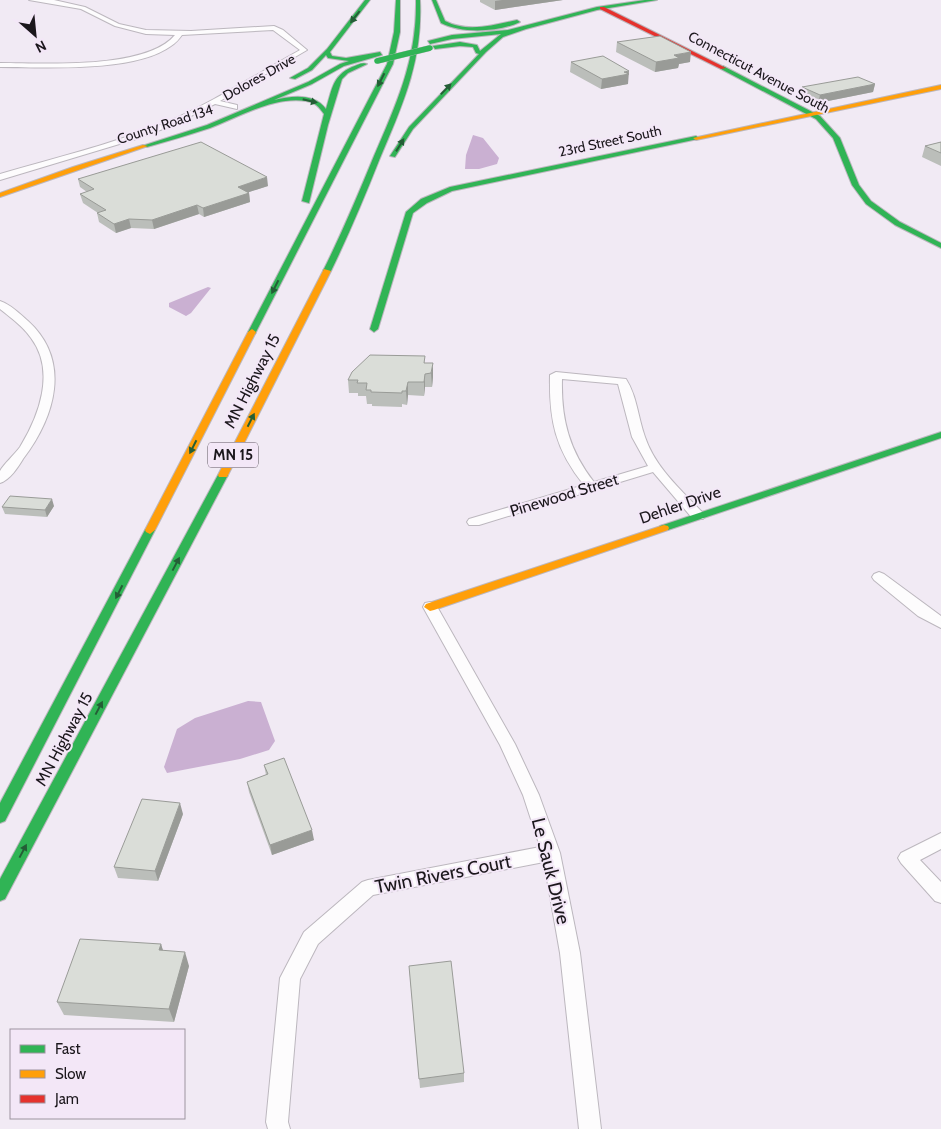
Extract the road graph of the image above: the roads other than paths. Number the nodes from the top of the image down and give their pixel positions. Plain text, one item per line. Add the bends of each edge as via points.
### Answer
1 (32, 0) edge
2 (368, 0) edge
3 (398, 0) edge
4 (418, 0) edge
5 (434, 0) edge
6 (633, 0) edge
7 (655, 0) edge
8 (602, 8) junction
9 (440, 17) junction
10 (523, 25) junction
11 (179, 34) junction
12 (432, 45) junction
13 (328, 50) junction
14 (377, 57) junction
15 (473, 62) junction
16 (364, 64) junction
17 (0, 65) edge
18 (334, 69) junction
19 (293, 78) junction
20 (941, 87) edge
21 (214, 102) junction
22 (232, 112) junction
23 (812, 113) junction
24 (324, 128) junction
25 (0, 176) edge
26 (0, 187) edge
27 (0, 195) edge
28 (347, 231) junction
29 (941, 246) edge
30 (284, 270) junction
31 (0, 304) edge
32 (374, 329) dead end
33 (941, 436) edge
34 (654, 468) junction
35 (0, 479) edge
36 (591, 486) junction
37 (698, 516) junction
38 (474, 522) dead end
39 (880, 577) dead end
40 (430, 607) joint
41 (941, 623) edge
42 (0, 817) edge
43 (941, 840) edge
44 (550, 853) junction
45 (0, 894) edge
46 (941, 895) edge
47 (279, 1129) edge
48 (590, 1129) edge

1 - 11 street, Dolores Drive via 83,8 131,29
2 -> 13 main road
3 -> 30 main road, MN Highway 15 / MN 15 via 397,42 390,64
4 - 28 main road, MN Highway 15 / MN 15 via 418,45 406,90
5 - 9 main road
6 - 10 main road via 588,7
7 - 8 main road
8 - 10 main road
8 - 23 main road, Connecticut Avenue South
9 - 10 main road via 449,26 468,29
9 - 12 main road via 442,34
10 - 12 main road via 488,29
10 - 15 main road via 501,36
11 - 17 street via 168,46 142,57 98,63
11 - 21 street, Dolores Drive via 274,28 304,50
12 - 14 main road
12 - 15 main road via 475,46 479,51
13 - 14 main road via 329,56 336,59
13 - 19 main road via 310,69
14 - 16 main road, County Road 134
14 - 18 main road, County Road 134
28 -> 15 main road via 411,128
16 - 18 main road, County Road 134
16 - 24 main road via 339,78
18 - 19 main road, County Road 134
18 - 22 main road, County Road 134 via 310,83
19 - 22 main road, County Road 134
20 - 23 main road, 23rd Street South
21 - 22 street
21 - 25 street, Dolores Drive via 153,130
22 -> 24 main road via 280,101 307,100 321,104 326,110
22 - 26 main road, County Road 134 via 74,160
22 - 27 main road, County Road 134 via 184,135
23 - 29 main road, Connecticut Avenue South via 838,138 853,182 862,196 895,220
23 - 32 main road, 23rd Street South via 450,190 427,198 410,212
24 - 30 main road via 310,190
45 -> 28 main road, MN Highway 15 / MN 15 via 207,505
30 -> 42 main road, MN Highway 15 / MN 15
31 - 35 street via 38,340 50,384 35,432
33 - 37 main road, Dehler Drive
34 - 36 street, Pinewood Street
34 - 36 street via 640,442 622,381 556,375 555,397 561,435 575,468
34 - 37 street
36 - 38 street, Pinewood Street
37 - 40 main road, Dehler Drive
39 - 41 street
40 - 44 street, Le Sauk Drive via 507,744 531,795
43 - 46 street via 907,858
44 - 47 street, Twin Rivers Court via 368,888 311,938 290,978 277,1122
44 - 48 street, Le Sauk Drive via 570,953

